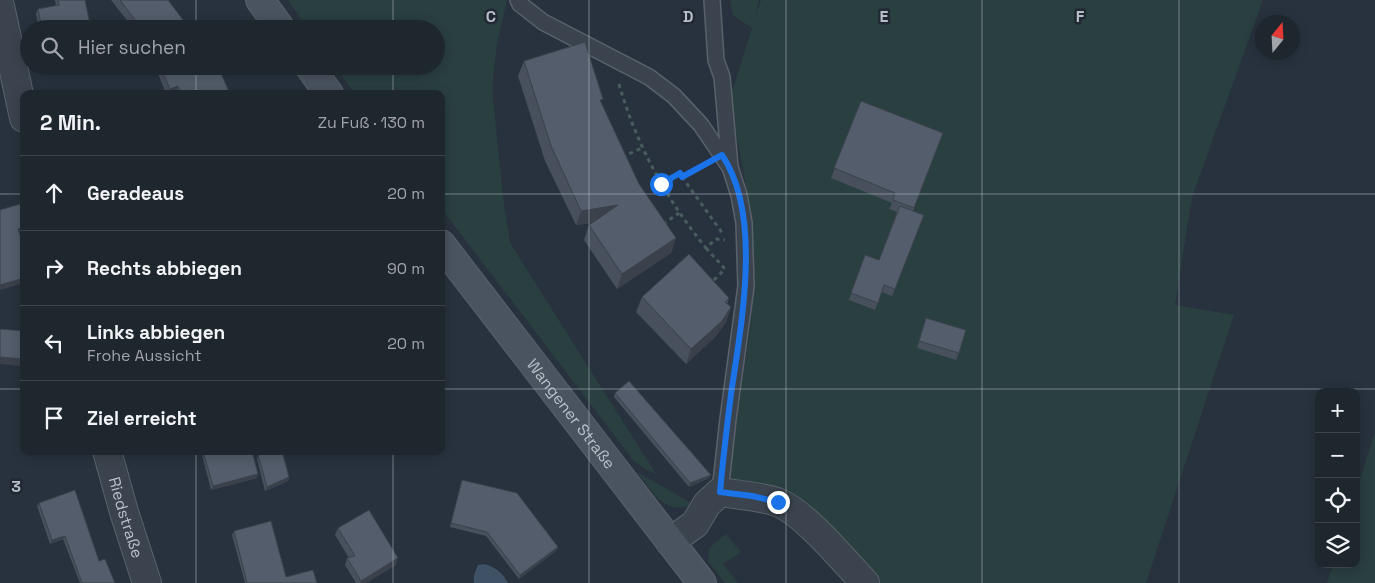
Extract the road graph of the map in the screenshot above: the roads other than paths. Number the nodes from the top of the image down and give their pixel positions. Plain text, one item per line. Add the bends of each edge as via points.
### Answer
1 (260, 0) edge
2 (518, 0) edge
3 (712, 0) edge
4 (0, 6) edge
5 (274, 20) edge
6 (315, 75) edge
7 (326, 90) edge
8 (20, 94) edge
9 (726, 161) junction
10 (445, 249) edge
11 (108, 455) edge
12 (720, 492) junction
13 (670, 542) junction
14 (147, 583) edge
15 (702, 583) edge
16 (865, 583) edge

1 - 5 main road
2 - 9 lane via 543,22 650,77 674,96 701,125
3 - 9 lane via 716,60 722,77
4 - 8 street
6 - 7 main road
9 - 12 lane via 739,195 744,223 746,286
10 - 13 main road, Wangener Straße
11 - 14 street, Riedstraße
12 - 13 street via 707,504 695,524
12 - 16 street via 778,502 796,511
13 - 15 main road, Wangener Straße

